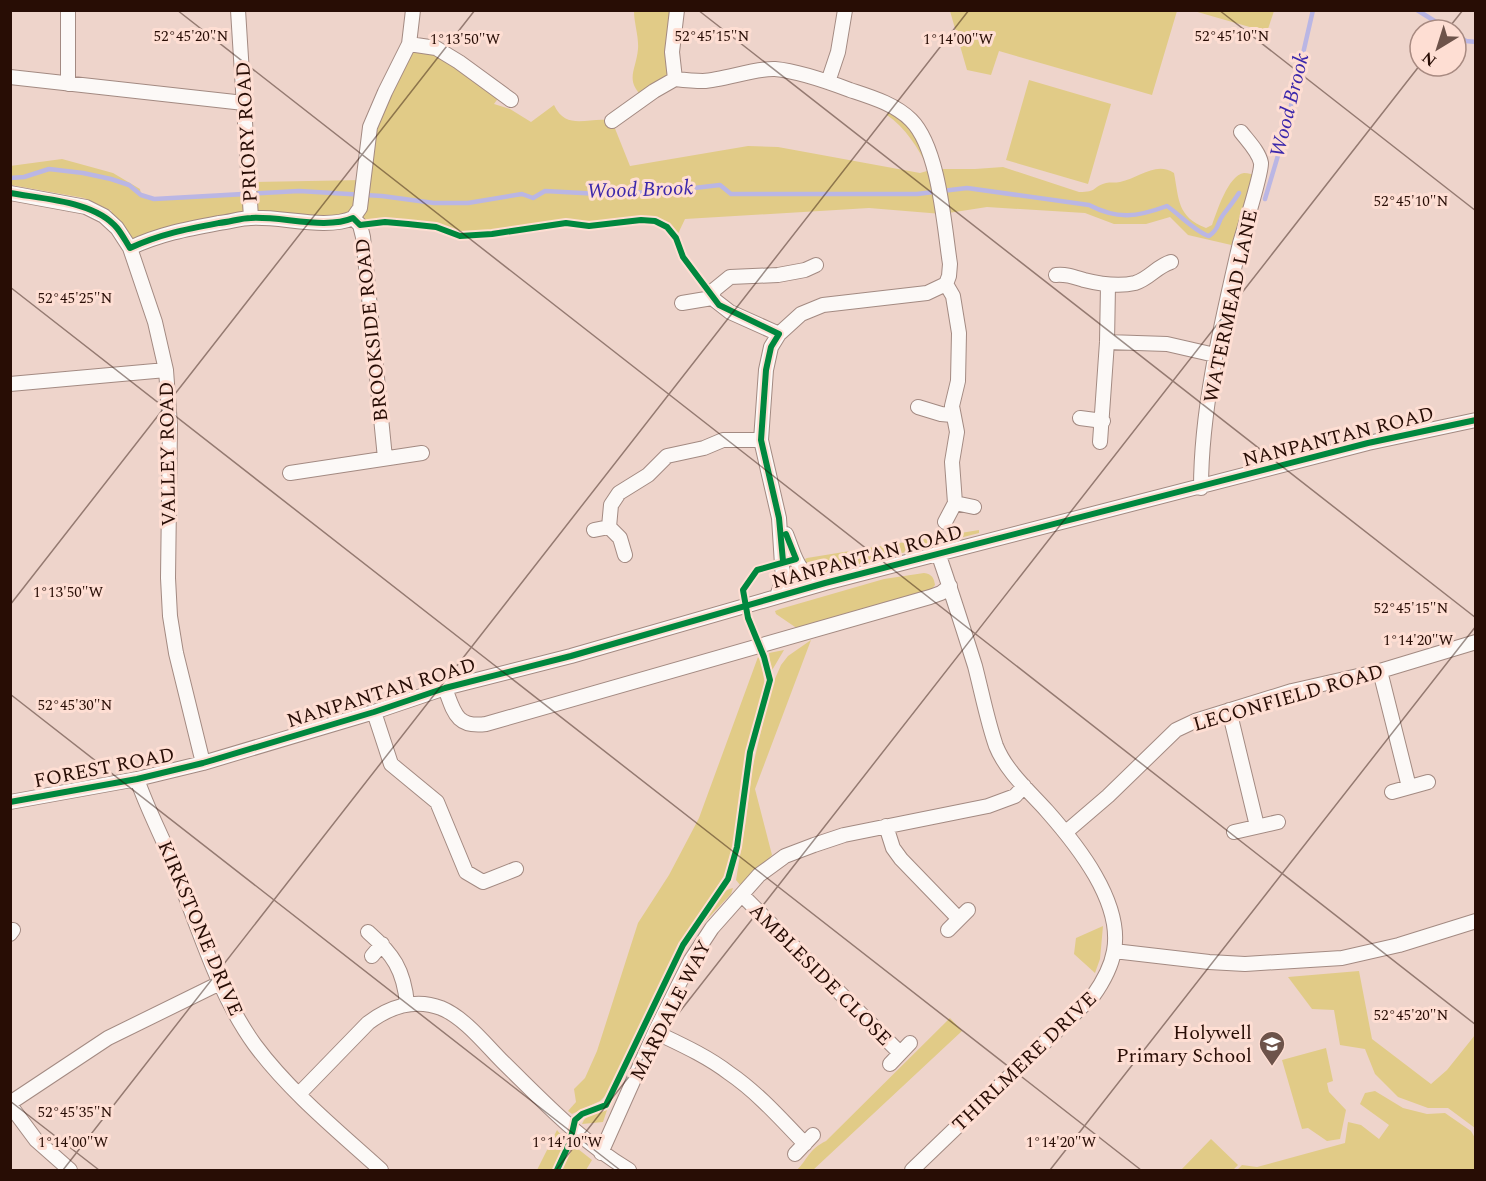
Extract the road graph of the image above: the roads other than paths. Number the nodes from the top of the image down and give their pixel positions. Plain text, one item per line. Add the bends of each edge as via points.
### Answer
1 (68, 10) edge
2 (238, 10) edge
3 (413, 10) edge
4 (677, 10) edge
5 (846, 10) edge
6 (409, 44) junction
7 (10, 77) edge
8 (675, 79) junction
9 (828, 82) junction
10 (68, 84) junction
11 (502, 99) dead end
12 (244, 103) junction
13 (612, 122) dead end
14 (1241, 132) dead end
15 (10, 192) edge
16 (251, 218) junction
17 (353, 218) junction
18 (130, 248) junction
19 (1171, 262) dead end
20 (1056, 274) dead end
21 (946, 284) junction
22 (809, 285) dead end
23 (1108, 285) junction
24 (712, 298) junction
25 (682, 303) dead end
26 (779, 334) junction
27 (1107, 342) junction
28 (1215, 355) junction
29 (166, 370) junction
30 (10, 384) edge
31 (918, 406) dead end
32 (952, 415) junction
33 (1080, 418) dead end
34 (1476, 420) edge
35 (1103, 421) junction
36 (761, 440) junction
37 (664, 441) dead end
38 (1100, 441) dead end
39 (422, 453) dead end
40 (667, 456) junction
41 (385, 458) junction
42 (290, 473) dead end
43 (1201, 488) junction
44 (955, 503) junction
45 (974, 507) dead end
46 (779, 518) junction
47 (945, 522) dead end
48 (609, 527) junction
49 (594, 530) dead end
50 (938, 553) junction
51 (625, 555) dead end
52 (825, 583) junction
53 (950, 586) junction
54 (777, 596) junction
55 (1476, 642) edge
56 (1380, 671) junction
57 (445, 688) junction
58 (1229, 710) junction
59 (374, 712) junction
60 (203, 763) junction
61 (137, 779) junction
62 (1428, 782) dead end
63 (1024, 786) junction
64 (1409, 787) junction
65 (1392, 792) dead end
66 (10, 802) edge
67 (1278, 822) dead end
68 (886, 826) junction
69 (1257, 826) junction
70 (1066, 832) junction
71 (1234, 832) dead end
72 (516, 869) dead end
73 (742, 895) junction
74 (1476, 921) edge
75 (948, 930) dead end
76 (368, 932) dead end
77 (382, 944) junction
78 (1114, 951) junction
79 (372, 956) dead end
80 (220, 982) junction
81 (407, 1004) junction
82 (655, 1032) junction
83 (890, 1064) dead end
84 (299, 1094) junction
85 (10, 1104) edge
86 (804, 1144) dead end
87 (601, 1153) junction
88 (70, 1170) edge
89 (381, 1170) edge
90 (629, 1170) edge
91 (912, 1170) edge

1 - 10 street
2 - 12 street, PRIORY ROAD
3 - 6 street
4 - 8 street via 672,52
5 - 9 street
6 - 11 street via 436,48
6 - 17 street via 370,127 360,208
7 - 10 street
8 - 9 street via 702,81 774,69
8 - 13 street
9 - 21 street via 895,107 922,131 940,199 950,264
10 - 12 street
12 - 16 street, PRIORY ROAD
14 - 28 street, WATERMEAD LANE via 1261,165
15 - 18 street, VALLEY ROAD via 86,207 117,228
16 - 17 street, BROOKSIDE ROAD via 326,222
16 - 18 street, BROOKSIDE ROAD via 177,231
17 - 41 street, BROOKSIDE ROAD via 363,237
18 - 29 street, VALLEY ROAD via 155,322
19 - 23 street via 1135,283
20 - 23 street
21 - 26 street via 927,293 823,305 801,314
21 - 32 street via 953,296 959,333 958,381
22 - 24 street via 810,267 730,277 714,290
23 - 27 street
24 - 25 street
24 - 26 street via 730,312
26 - 36 street via 771,347 766,370
27 - 28 street via 1167,344
27 - 35 street
28 - 43 street, WATERMEAD LANE
29 - 30 street
29 - 60 street, VALLEY ROAD via 170,425 170,616
31 - 32 street
32 - 44 street via 957,432 952,462
33 - 35 street
34 - 43 street, NANPANTAN ROAD via 1368,443
35 - 38 street
36 - 40 street via 723,440
36 - 46 street
37 - 40 street
39 - 41 street
40 - 48 street via 648,476 619,493 611,505
41 - 42 street
43 - 50 street, NANPANTAN ROAD
44 - 45 street
44 - 47 street
46 - 52 street via 800,569
46 - 54 street via 783,580
48 - 49 street
48 - 51 street via 620,538
50 - 52 street, NANPANTAN ROAD
50 - 53 street, THIRLMERE DRIVE
52 - 54 street, NANPANTAN ROAD
53 - 57 street, NANPANTAN ROAD via 930,597 855,620 486,724 473,726 462,722
53 - 63 street, THIRLMERE DRIVE via 997,747
54 - 57 street, NANPANTAN ROAD
55 - 56 street, LECONFIELD ROAD
56 - 58 street, LECONFIELD ROAD
56 - 64 street
57 - 59 street, NANPANTAN ROAD
58 - 69 street
58 - 70 street, LECONFIELD ROAD via 1176,730
59 - 60 street, NANPANTAN ROAD
59 - 72 street via 391,764 437,802 466,872 483,882
60 - 61 street, FOREST ROAD
61 - 66 street, FOREST ROAD
61 - 80 street, KIRKSTONE DRIVE
62 - 64 street
63 - 68 street, MARDALE WAY via 1015,796 988,806
63 - 70 street, THIRLMERE DRIVE
64 - 65 street
67 - 69 street
68 - 73 street, MARDALE WAY via 844,835 785,856 759,875
68 - 75 street via 901,859 964,915
69 - 71 street
70 - 78 street, THIRLMERE DRIVE via 1105,896 1116,931
73 - 82 street, MARDALE WAY via 702,943
73 - 83 street, AMBLESIDE CLOSE via 905,1048
74 - 78 street via 1342,958 1245,964
76 - 77 street
77 - 79 street
77 - 81 street via 399,967
78 - 91 street, THIRLMERE DRIVE via 1101,984 1078,1011
80 - 84 street, KIRKSTONE DRIVE via 243,1028
80 - 85 street via 108,1038
81 - 84 street via 368,1023
81 - 87 street via 430,1005 452,1014
82 - 86 street via 732,1074
82 - 87 street, MARDALE WAY
84 - 89 street, KIRKSTONE DRIVE
85 - 88 street via 36,1140
87 - 90 street

